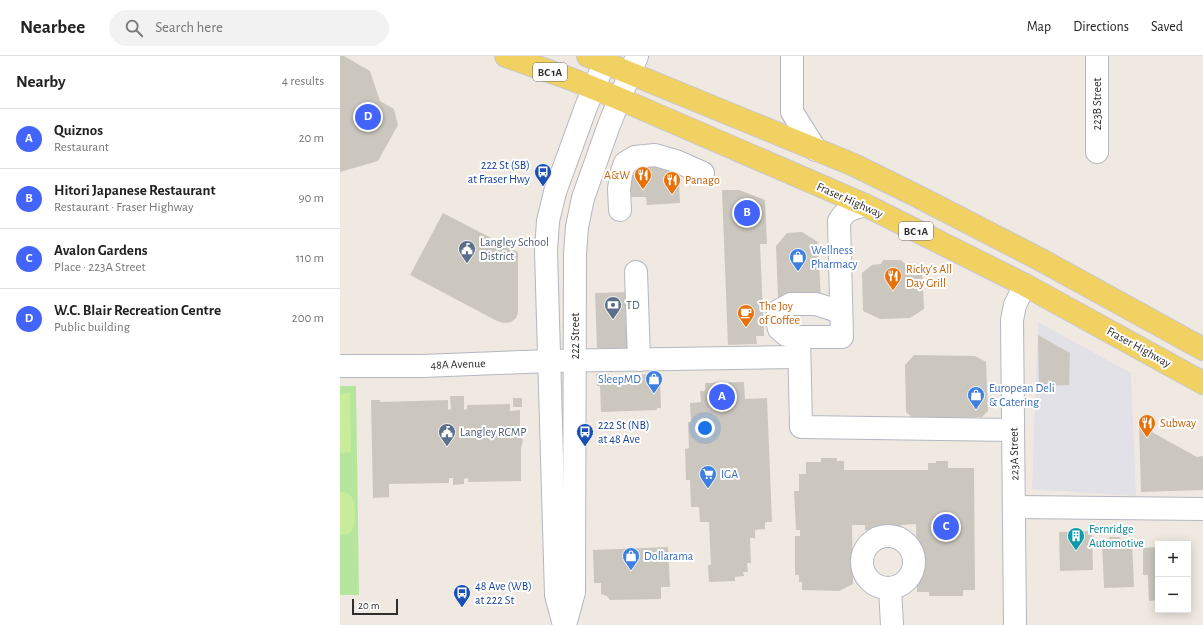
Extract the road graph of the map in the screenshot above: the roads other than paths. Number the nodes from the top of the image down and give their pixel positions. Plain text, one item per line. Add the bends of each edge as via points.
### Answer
1 (506, 56) edge
2 (792, 56) edge
3 (1097, 56) edge
4 (600, 58) edge
5 (633, 65) edge
6 (594, 89) junction
7 (620, 99) junction
8 (792, 112) junction
9 (767, 129) junction
10 (816, 150) junction
11 (1097, 152) dead end
12 (703, 174) dead end
13 (814, 184) junction
14 (865, 205) junction
15 (620, 210) dead end
16 (839, 221) junction
17 (636, 272) dead end
18 (1025, 285) junction
19 (841, 312) junction
20 (799, 347) junction
21 (1203, 349) edge
22 (639, 360) junction
23 (548, 361) junction
24 (575, 361) junction
25 (340, 366) edge
26 (1203, 382) edge
27 (1014, 430) junction
28 (1014, 507) junction
29 (1203, 508) edge
30 (890, 588) dead end
31 (564, 625) edge
32 (892, 625) edge
33 (1015, 625) edge

1 - 6 main road, Fraser Highway / BC 1A
2 - 8 street
3 - 11 street, 223B Street
4 - 5 main road, BC 1A
4 - 6 street, 222 Street
5 - 7 street, 222 Street
5 - 9 main road, BC 1A
6 - 7 main road, Fraser Highway / BC 1A
6 - 23 street, 222 Street via 555,192 548,221
7 - 13 main road, Fraser Highway / BC 1A
7 - 24 street, 222 Street via 583,198 577,227
8 - 9 street
8 - 10 street
9 - 10 main road, BC 1A
10 - 21 main road, BC 1A via 854,165 962,219
12 - 15 street via 676,161 655,155 635,157 625,163 620,174
13 - 14 main road, Fraser Highway / BC 1A
13 - 16 street via 830,202
14 - 16 street via 845,212
14 - 18 main road, Fraser Highway / BC 1A
16 - 19 street
17 - 22 street
18 - 26 main road, Fraser Highway / BC 1A
18 - 27 street, 223A Street via 1015,305 1012,320
19 - 20 street, 48A Avenue via 842,337
19 - 20 street via 816,304 791,304 778,311 779,329
20 - 22 street, 48A Avenue
20 - 27 street via 800,427
22 - 24 street, 48A Avenue
23 - 24 street, 48A Avenue
23 - 25 street, 48A Avenue
23 - 31 street, 222 Street via 556,595
24 - 31 street, 222 Street via 574,592
27 - 28 street, 223A Street
28 - 29 street
28 - 33 street, 223A Street
30 - 32 street

